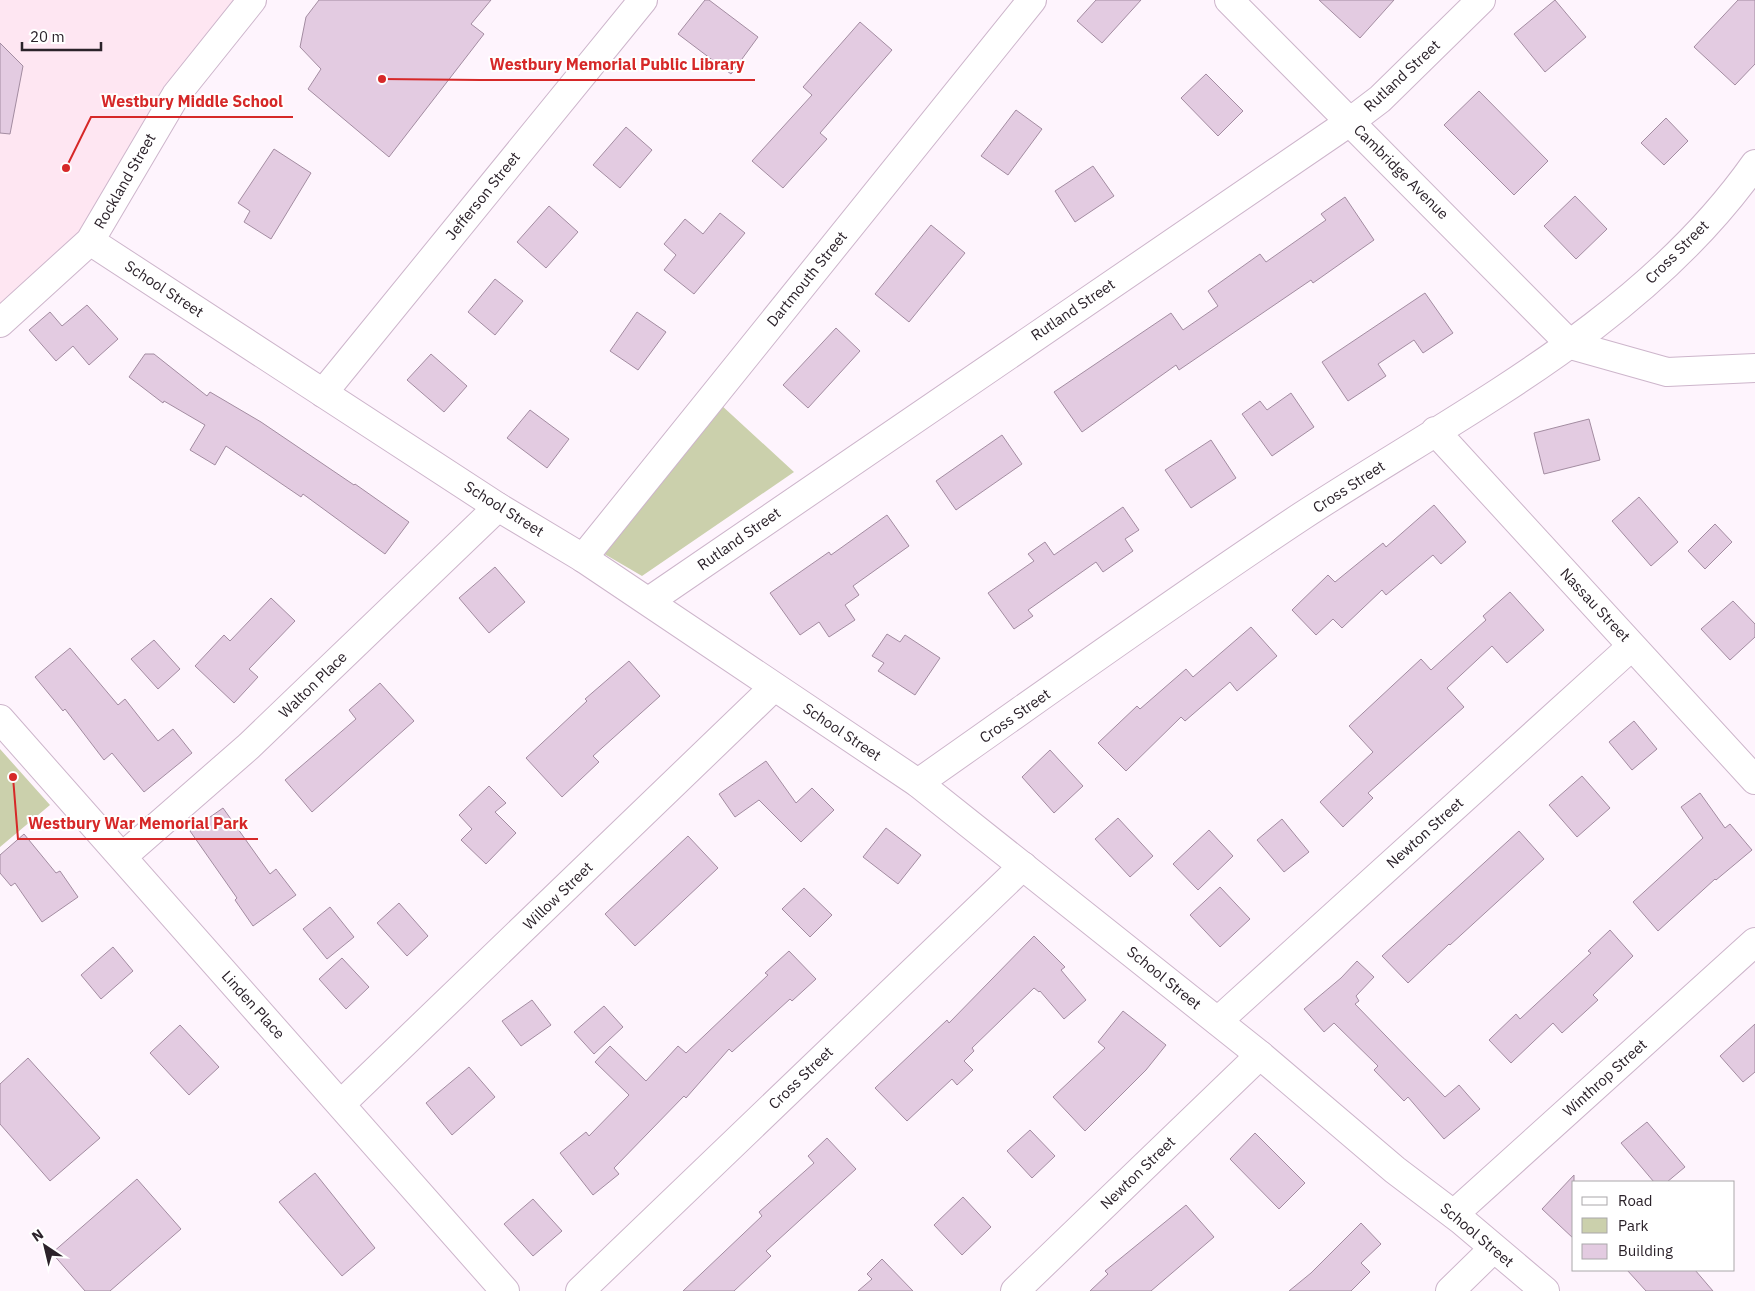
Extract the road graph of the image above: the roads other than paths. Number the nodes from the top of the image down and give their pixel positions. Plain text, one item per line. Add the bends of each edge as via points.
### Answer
1 (252, 0) edge
2 (643, 0) edge
3 (1032, 0) edge
4 (1229, 0) edge
5 (1481, 0) edge
6 (1351, 121) junction
7 (1755, 164) edge
8 (90, 241) junction
9 (0, 323) edge
10 (1571, 344) junction
11 (1755, 368) edge
12 (323, 393) junction
13 (1435, 431) junction
14 (498, 507) junction
15 (583, 558) junction
16 (649, 601) junction
17 (1632, 646) junction
18 (774, 687) junction
19 (0, 719) edge
20 (1755, 780) edge
21 (918, 783) junction
22 (122, 857) junction
23 (1023, 866) junction
24 (1755, 942) edge
25 (1218, 1021) junction
26 (1260, 1055) junction
27 (341, 1104) junction
28 (1454, 1214) junction
29 (1494, 1249) junction
30 (505, 1291) edge
31 (580, 1291) edge
32 (1016, 1291) edge
33 (1450, 1291) edge
34 (1545, 1291) edge

1 - 8 street, Rockland Street via 176,95
2 - 12 street, Jefferson Street
3 - 15 street, Dartmouth Street
4 - 6 street, Cambridge Avenue
5 - 6 street, Rutland Street via 1380,99
6 - 10 street, Cambridge Avenue
6 - 16 street, Rutland Street
7 - 10 street, Cross Street via 1699,233 1668,264
8 - 9 street, Rockland Street
8 - 12 street, School Street
10 - 11 street via 1667,372
10 - 13 street, Cross Street
12 - 14 street, School Street
13 - 17 street, Nassau Street
13 - 21 street, Cross Street via 1301,517
14 - 15 street, School Street
14 - 22 street, Walton Place via 249,746
15 - 16 street, School Street
16 - 18 street, School Street
17 - 20 street, Nassau Street
17 - 25 street, Newton Street
18 - 21 street, School Street
18 - 27 street, Willow Street
19 - 22 street, Linden Place
21 - 23 street, School Street
22 - 27 street, Linden Place
23 - 25 street, School Street
23 - 31 street, Cross Street
24 - 28 street, Winthrop Street
25 - 26 street, School Street
26 - 28 street, School Street via 1395,1170
26 - 32 street, Newton Street
27 - 30 street, Linden Place
28 - 29 street, School Street
29 - 33 street
29 - 34 street, School Street

